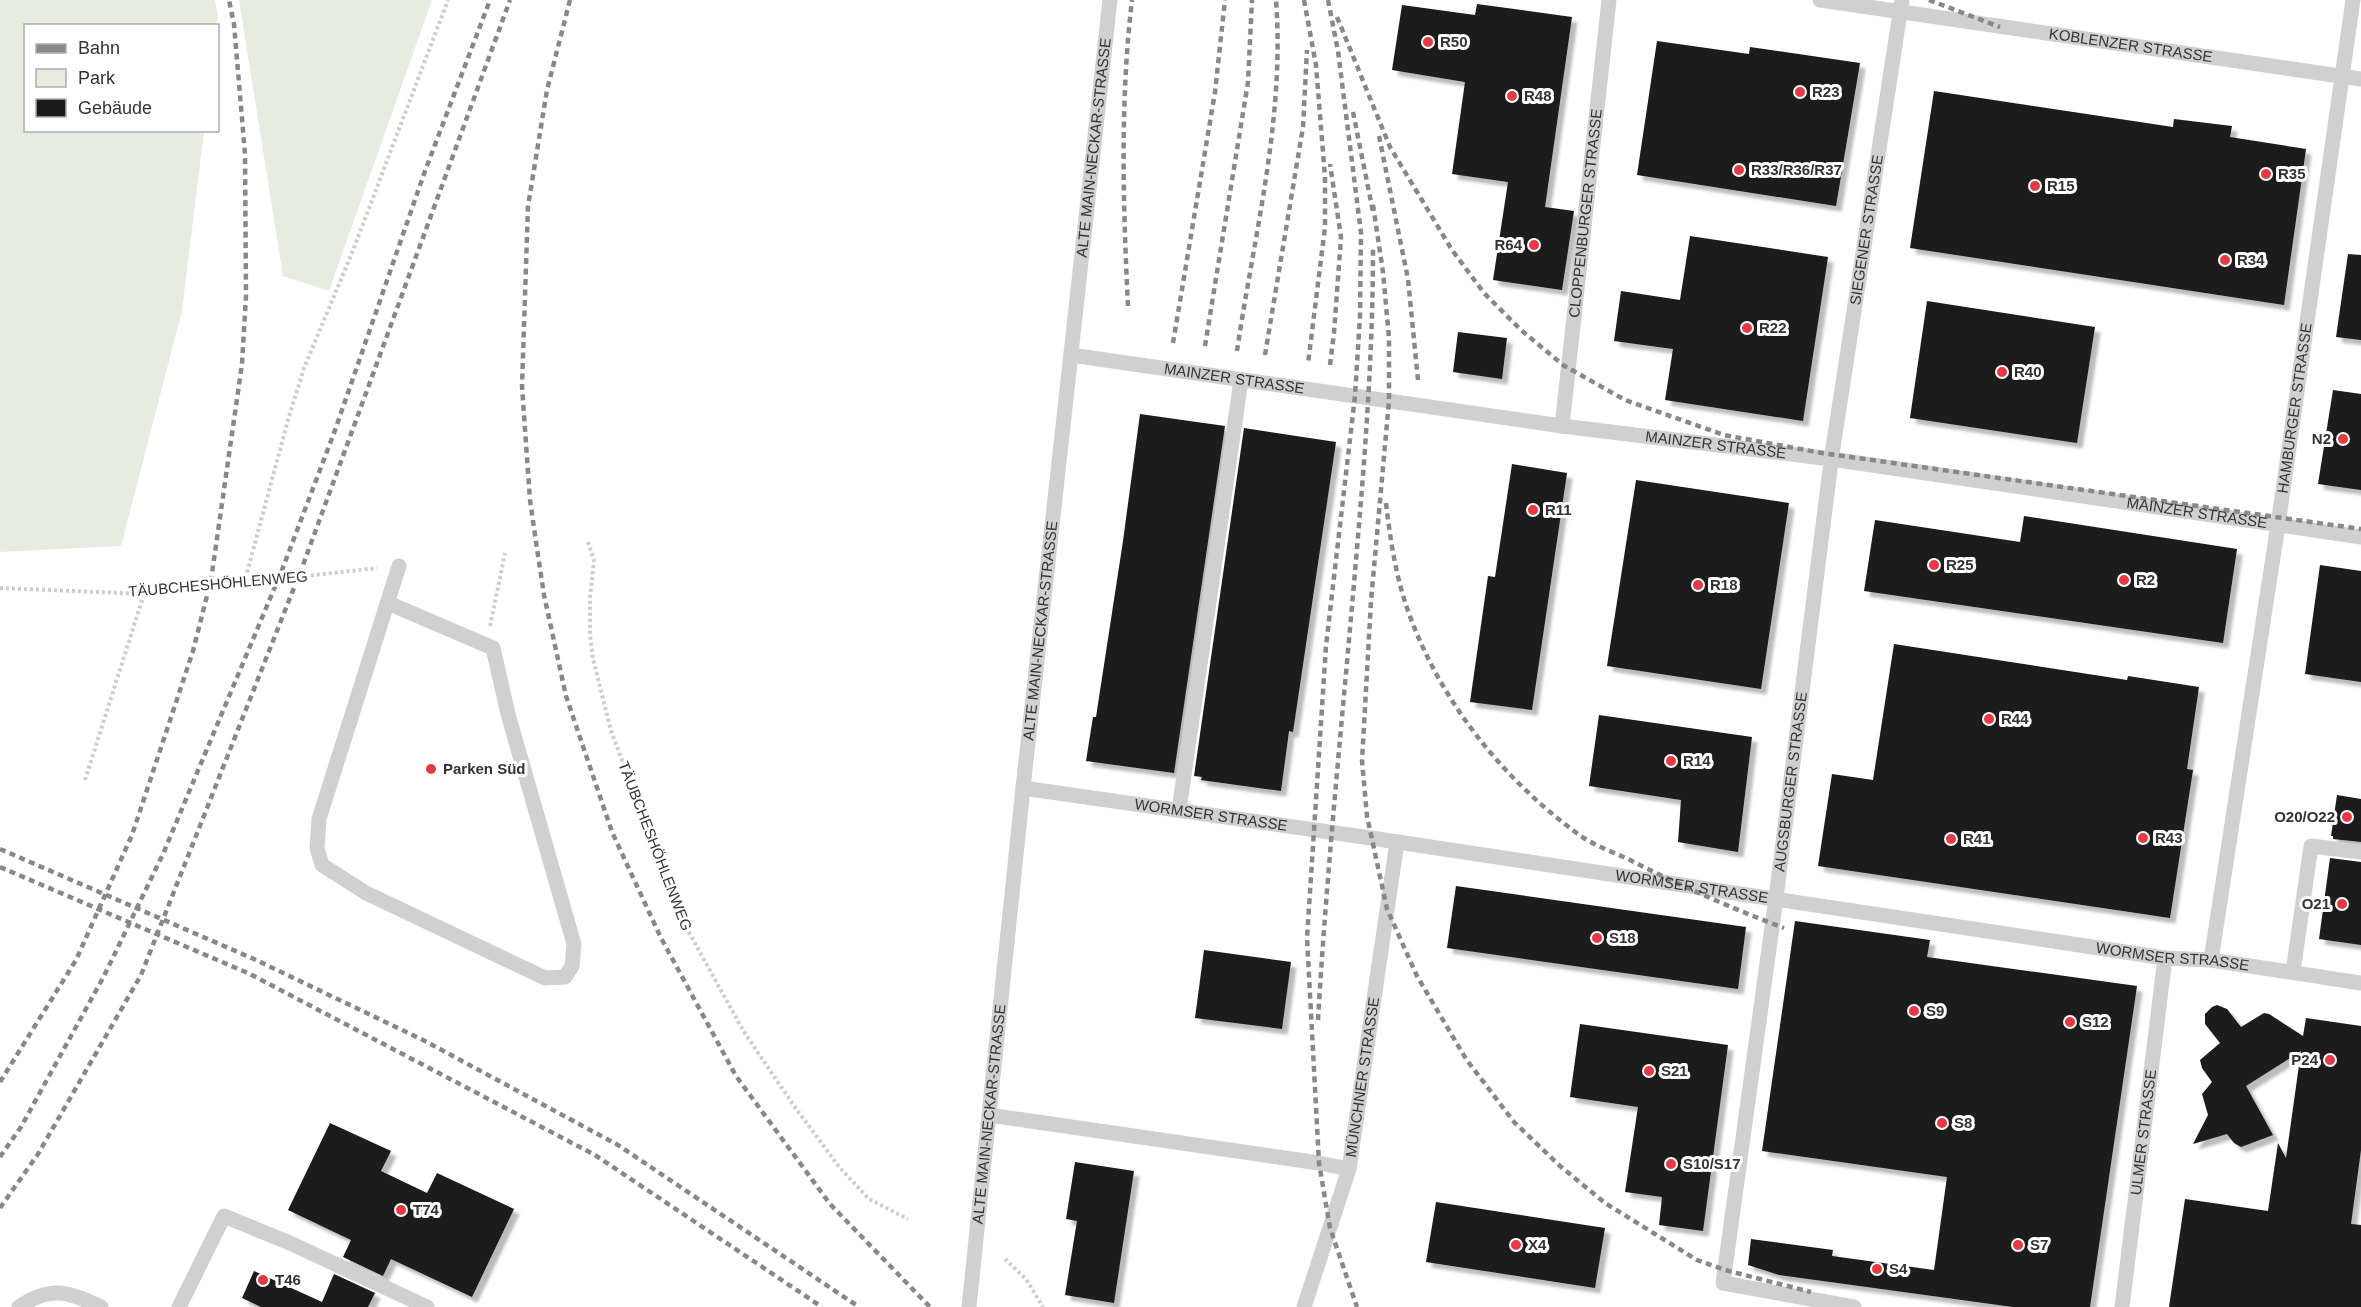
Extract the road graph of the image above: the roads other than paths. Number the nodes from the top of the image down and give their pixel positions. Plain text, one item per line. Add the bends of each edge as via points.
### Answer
1 (1110, 0) edge
2 (1609, 0) edge
3 (1820, 0) edge
4 (2353, 0) edge
5 (1901, 6) edge
6 (2343, 77) junction
7 (2361, 79) edge
8 (1071, 355) junction
9 (1241, 380) junction
10 (1562, 426) junction
11 (1831, 459) junction
12 (2278, 525) junction
13 (2361, 537) edge
14 (399, 566) road end
15 (388, 603) junction
16 (1023, 788) junction
17 (1179, 810) junction
18 (1396, 842) junction
19 (2361, 852) edge
20 (1776, 898) junction
21 (2165, 958) junction
22 (2211, 960) junction
23 (2293, 972) junction
24 (2361, 983) edge
25 (989, 1115) junction
26 (1349, 1169) junction
27 (19, 1307) edge
28 (101, 1307) edge
29 (179, 1307) edge
30 (427, 1307) edge
31 (969, 1307) edge
32 (1304, 1307) edge
33 (1854, 1307) edge
34 (2122, 1307) edge

1 - 8 lane, ALTE MAIN-NECKAR-STRASSE
2 - 10 lane, CLOPPENBURGER STRASSE
3 - 5 lane
4 - 6 lane, HAMBURGER STRASSE
5 - 6 lane, KOBLENZER STRASSE
5 - 11 lane, SIEGENER STRASSE
6 - 7 lane, KOBLENZER STRASSE
6 - 12 lane, HAMBURGER STRASSE
8 - 9 lane, MAINZER STRASSE
8 - 16 lane, ALTE MAIN-NECKAR-STRASSE
9 - 10 lane, MAINZER STRASSE
9 - 17 lane
10 - 11 lane, MAINZER STRASSE
11 - 12 lane, MAINZER STRASSE
11 - 20 lane, AUGSBURGER STRASSE
12 - 13 lane, MAINZER STRASSE
12 - 22 lane, HAMBURGER STRASSE
14 - 15 lane
15 - 15 lane via 319,819 317,848 322,865 366,893 545,978 566,977 572,966 574,944 493,648
16 - 17 lane, WORMSER STRASSE
16 - 25 lane, ALTE MAIN-NECKAR-STRASSE
17 - 18 lane, WORMSER STRASSE
18 - 20 lane, WORMSER STRASSE
18 - 26 lane, MÜNCHNER STRASSE
19 - 23 lane via 2311,846
20 - 21 lane, WORMSER STRASSE
20 - 33 lane, AUGSBURGER STRASSE via 1723,1283
21 - 22 lane, WORMSER STRASSE
21 - 34 lane, ULMER STRASSE
22 - 23 lane, WORMSER STRASSE
23 - 24 lane, WORMSER STRASSE
25 - 26 lane
25 - 31 lane, ALTE MAIN-NECKAR-STRASSE
26 - 32 lane, MÜNCHNER STRASSE
27 - 28 lane via 45,1293 71,1293
29 - 30 lane via 224,1216

